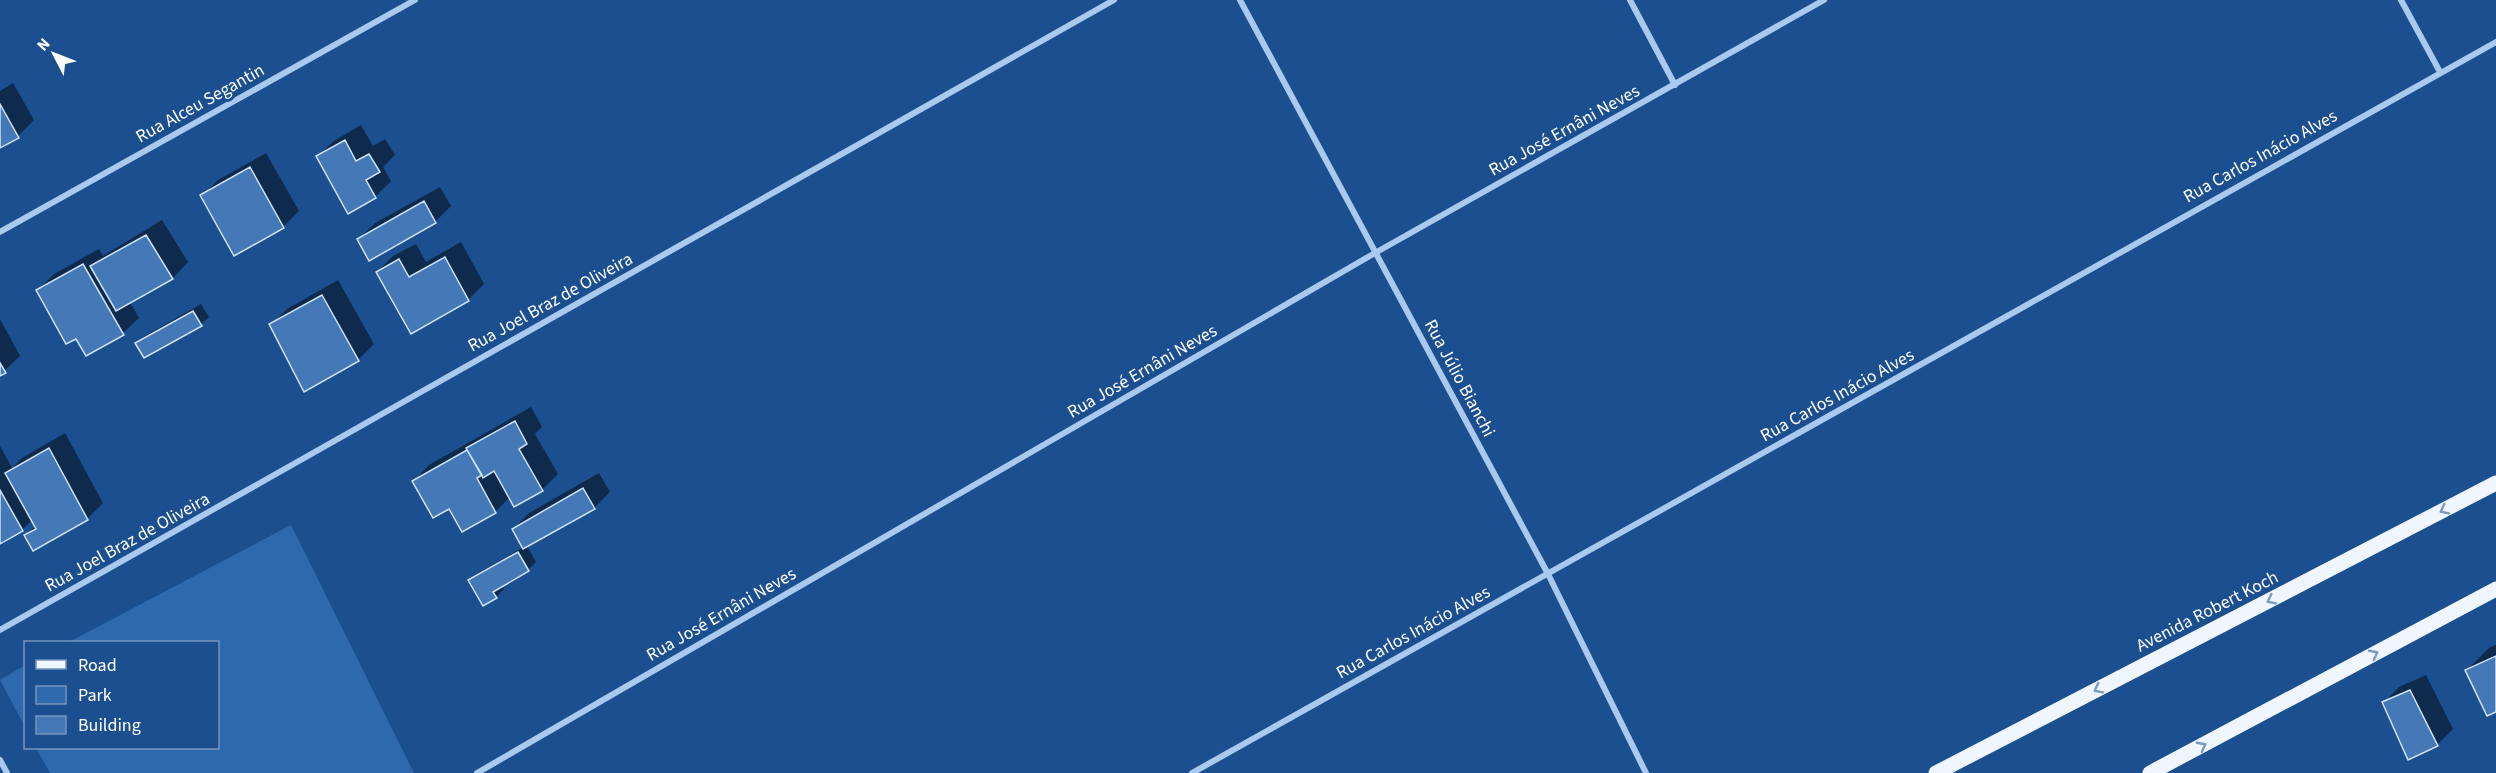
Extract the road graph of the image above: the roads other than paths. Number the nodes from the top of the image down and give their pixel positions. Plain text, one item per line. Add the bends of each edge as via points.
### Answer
1 (415, 0) edge
2 (1114, 0) edge
3 (1240, 0) edge
4 (1630, 0) edge
5 (1824, 0) edge
6 (2401, 0) edge
7 (2496, 42) edge
8 (2440, 72) junction
9 (1675, 85) junction
10 (0, 232) edge
11 (1375, 253) junction
12 (2496, 483) edge
13 (1548, 574) junction
14 (2496, 589) edge
15 (0, 630) edge
16 (0, 760) edge
17 (8, 773) edge
18 (477, 773) edge
19 (1192, 773) edge
20 (1646, 773) edge
21 (1936, 773) edge
22 (2150, 773) edge

1 - 10 street, Rua Alceu Segantin
2 - 15 street, Rua Joel Braz de Oliveira
3 - 11 street, Rua Júlio Bianchi
4 - 9 street
5 - 9 street, Rua José Ernâni Neves
6 - 8 street
7 - 8 street, Rua Carlos Inácio Alves
8 - 13 street, Rua Carlos Inácio Alves
9 - 11 street, Rua José Ernâni Neves
11 - 13 street, Rua Júlio Bianchi
11 - 18 street, Rua José Ernâni Neves
12 -> 21 main road, Avenida Robert Koch
13 - 19 street, Rua Carlos Inácio Alves
13 - 20 street, Rua Júlio Bianchi
22 -> 14 main road
16 - 17 street

